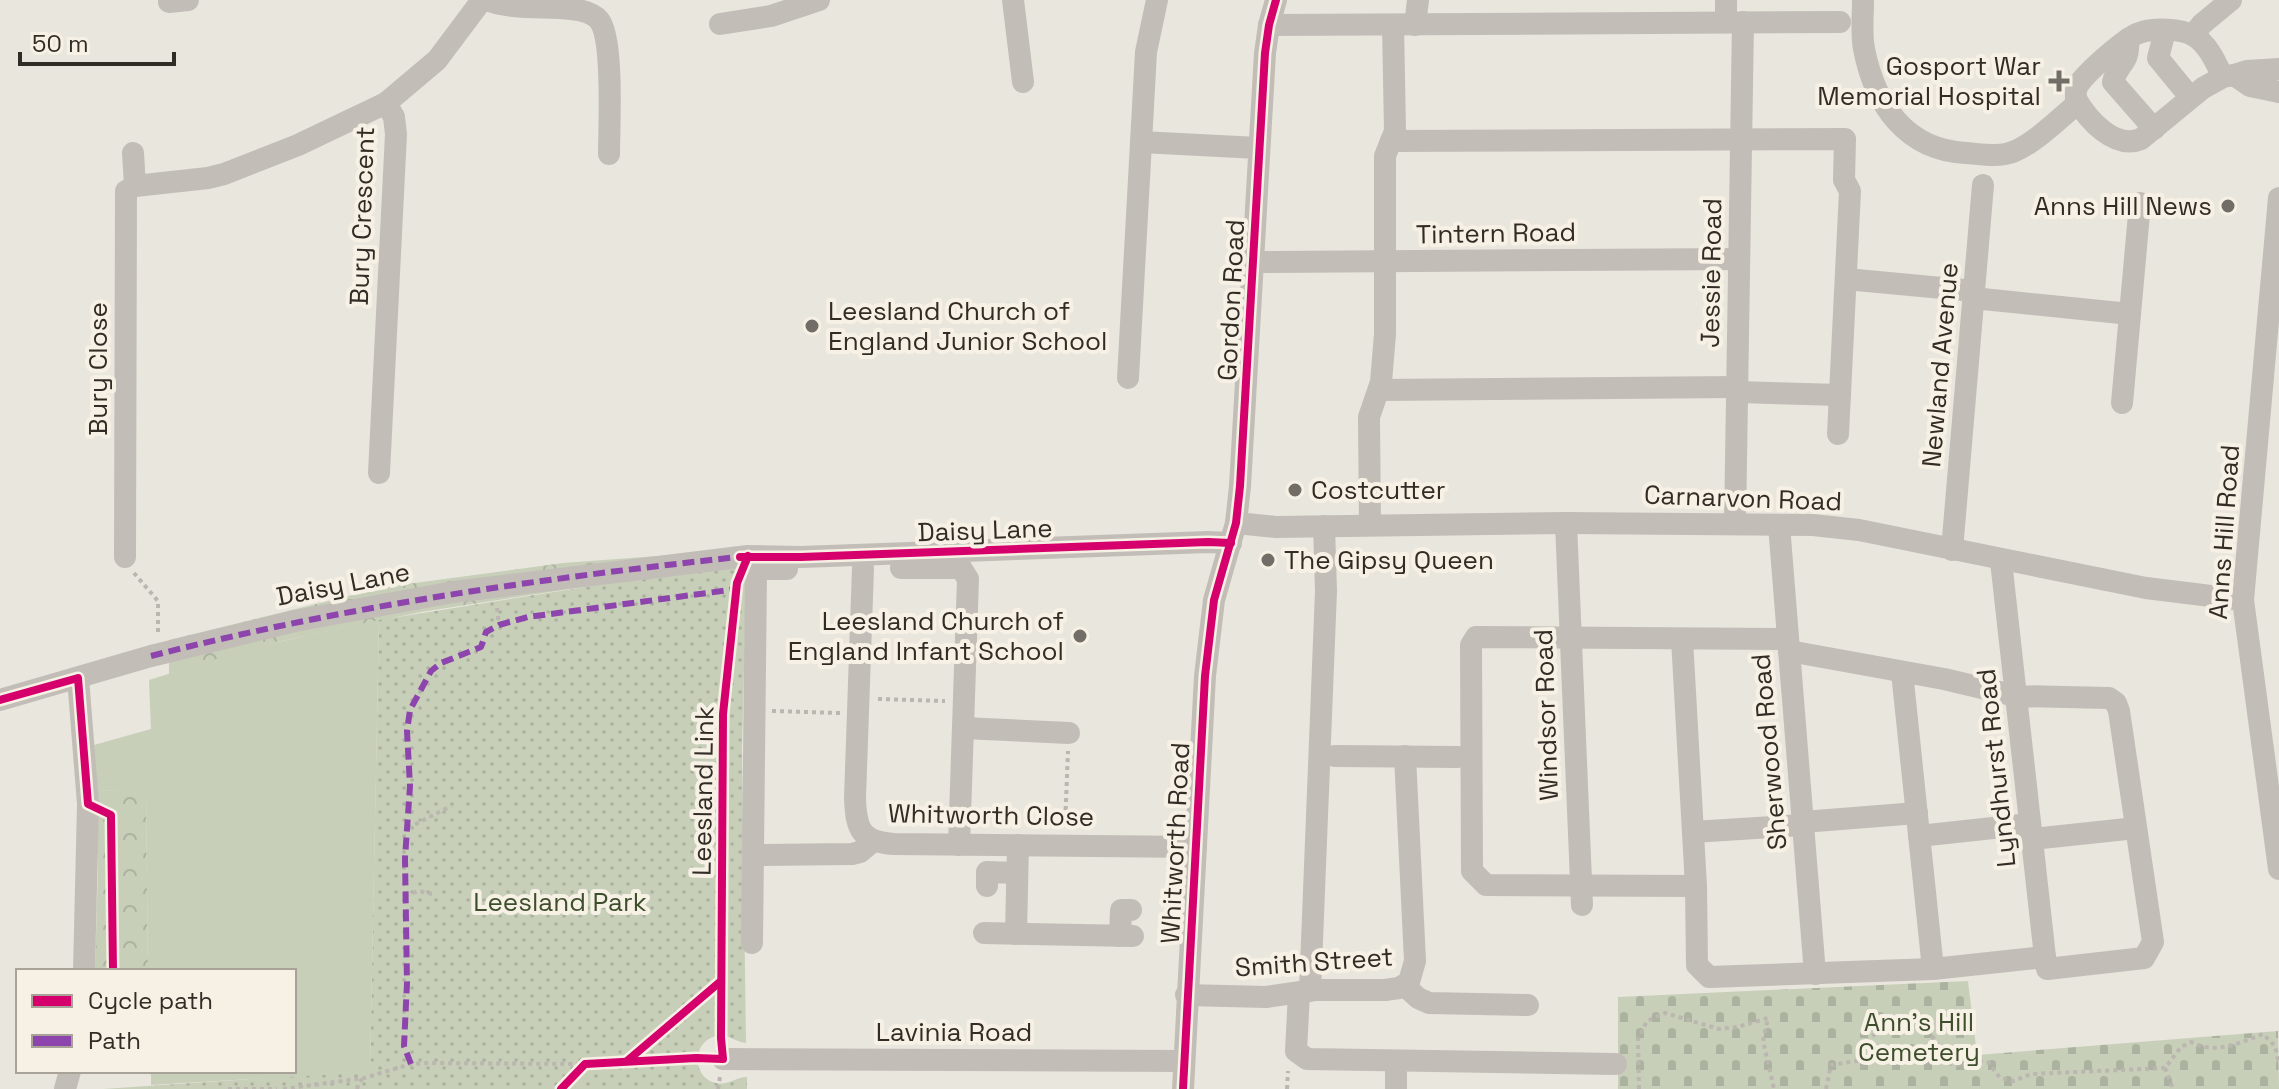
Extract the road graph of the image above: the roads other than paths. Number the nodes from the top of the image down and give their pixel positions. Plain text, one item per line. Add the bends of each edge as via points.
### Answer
1 (484, 0) edge
2 (819, 0) edge
3 (1013, 0) edge
4 (1157, 0) edge
5 (1276, 0) edge
6 (1418, 0) edge
7 (1863, 0) edge
8 (2231, 0) edge
9 (598, 8) edge
10 (1732, 15) edge
11 (1840, 22) dead end
12 (720, 24) dead end
13 (1269, 25) junction
14 (1404, 25) junction
15 (2165, 31) junction
16 (2193, 35) junction
17 (2128, 39) junction
18 (2279, 69) edge
19 (2229, 76) junction
20 (1023, 82) dead end
21 (2279, 92) edge
22 (2190, 97) junction
23 (386, 103) junction
24 (2078, 103) junction
25 (2154, 129) junction
26 (1741, 137) junction
27 (1391, 141) junction
28 (1141, 142) junction
29 (1258, 148) junction
30 (133, 153) dead end
31 (609, 154) dead end
32 (1983, 185) dead end
33 (135, 186) junction
34 (2279, 198) edge
35 (2140, 203) dead end
36 (1739, 259) junction
37 (1253, 262) junction
38 (1385, 262) junction
39 (2276, 276) edge
40 (1846, 279) junction
41 (1974, 294) junction
42 (2130, 314) junction
43 (1128, 378) dead end
44 (1737, 389) junction
45 (1379, 390) junction
46 (1840, 395) junction
47 (2122, 403) dead end
48 (1838, 434) dead end
49 (379, 473) dead end
50 (1566, 523) junction
51 (1735, 524) junction
52 (1370, 525) junction
53 (1779, 525) junction
54 (1324, 526) junction
55 (1233, 533) junction
56 (1952, 550) junction
57 (125, 557) road end
58 (2001, 561) junction
59 (863, 568) junction
60 (1214, 600) joint
61 (2243, 600) junction
62 (1571, 637) junction
63 (1682, 639) junction
64 (1789, 645) junction
65 (1902, 672) junction
66 (78, 678) junction
67 (2016, 696) junction
68 (0, 700) edge
69 (963, 728) junction
70 (1069, 733) road end
71 (1335, 756) dead end
72 (1405, 756) junction
73 (1458, 757) dead end
74 (1917, 813) junction
75 (1803, 823) junction
76 (2136, 828) junction
77 (1693, 832) junction
78 (2031, 832) junction
79 (1919, 836) junction
80 (873, 841) junction
81 (959, 845) junction
82 (1018, 845) junction
83 (1196, 847) junction
84 (754, 855) junction
85 (2279, 863) edge
86 (1017, 873) junction
87 (987, 886) dead end
88 (1696, 886) junction
89 (1581, 894) junction
90 (1131, 910) dead end
91 (984, 933) dead end
92 (1016, 934) junction
93 (752, 943) dead end
94 (2046, 963) junction
95 (84, 969) edge
96 (1933, 969) junction
97 (1815, 974) junction
98 (1405, 986) junction
99 (1304, 992) junction
100 (1186, 995) junction
101 (1528, 1005) dead end
102 (723, 1059) dead end
103 (1184, 1061) junction
104 (1396, 1061) junction
105 (1616, 1064) dead end
106 (1183, 1089) edge
107 (1396, 1089) edge

1 - 9 street
1 - 23 street, Bury Crescent via 437,60
2 - 12 street via 771,16
3 - 20 street
4 - 28 street via 1146,52
5 - 13 street, Gordon Road
6 - 14 street
7 - 24 street via 1863,47 1879,94 1901,128 1925,145 1951,152 2008,154
8 - 16 street
9 - 31 street via 608,48
10 - 11 street
10 - 14 street
10 - 26 street, Jessie Road
13 - 14 street
13 - 29 street, Gordon Road
14 - 27 street
15 - 16 street
15 - 17 street via 2141,32
15 - 22 street via 2158,58
16 - 19 street
17 - 24 street via 2078,85
17 - 25 street via 2128,58 2113,82
18 - 19 street
19 - 21 street
19 - 22 street
22 - 25 street
23 - 33 street via 224,174
23 - 49 street, Bury Crescent via 396,134
24 - 25 street via 2124,143
26 - 27 street
26 - 36 street, Jessie Road
26 - 40 street via 1845,139 1844,180 1850,191
27 - 38 street via 1385,156
28 - 29 street
28 - 43 street
29 - 37 street, Gordon Road
30 - 33 street, Bury Close
32 - 41 street, Newland Avenue
33 - 57 street, Bury Close via 126,191
34 - 39 street, Anns Hill Road
35 - 42 street
36 - 38 street, Tintern Road
36 - 44 street, Jessie Road
37 - 38 street, Tintern Road
37 - 55 street, Gordon Road
38 - 45 street
39 - 61 street, Anns Hill Road
40 - 41 street
40 - 46 street
41 - 42 street
41 - 56 street, Newland Avenue
42 - 47 street
44 - 45 street
44 - 46 street
44 - 51 street, Jessie Road
45 - 52 street via 1369,417
46 - 48 street
50 - 51 street, Carnarvon Road
50 - 52 street, Carnarvon Road
50 - 62 street, Windsor Road
51 - 53 street, Carnarvon Road
52 - 54 street, Carnarvon Road
53 - 56 street, Carnarvon Road via 1859,530
53 - 64 street, Sherwood Road
54 - 55 street, Carnarvon Road via 1260,526
54 - 99 street via 1324,633
55 - 60 street, Gordon Road
55 - 66 street, Daisy Lane via 1208,542 740,557 480,588 295,621
56 - 58 street, Carnarvon Road
58 - 61 street, Carnarvon Road
58 - 67 street, Lyndhurst Road
59 - 69 street via 961,568 968,579
59 - 80 street, Whitworth Close via 856,820
59 - 84 street via 756,573
60 - 83 street, Whitworth Road
61 - 85 street, Anns Hill Road
62 - 63 street
62 - 89 street, Windsor Road
62 - 89 street via 1476,637 1471,645 1472,871 1486,885
63 - 64 street
63 - 77 street
64 - 65 street
64 - 75 street, Sherwood Road
65 - 67 street
65 - 74 street
66 - 68 street, Daisy Lane
66 - 95 street via 88,804
67 - 76 street via 2109,698 2116,703
67 - 78 street, Lyndhurst Road
69 - 70 street
69 - 81 street
71 - 72 street
72 - 73 street
72 - 98 street, Smith Street via 1415,961
74 - 75 street
74 - 79 street
75 - 77 street
75 - 97 street, Sherwood Road
76 - 78 street
76 - 94 street via 2153,942 2144,958
77 - 88 street
78 - 79 street
78 - 94 street, Lyndhurst Road
79 - 96 street
80 - 81 street, Whitworth Close
80 - 84 street via 852,854
81 - 82 street, Whitworth Close
82 - 83 street, Whitworth Close
82 - 86 street
83 - 100 street, Whitworth Road
84 - 93 street
86 - 87 street via 987,872
86 - 92 street
88 - 89 street
88 - 97 street via 1697,965 1709,977
90 - 92 street via 1121,910 1127,936
91 - 92 street
94 - 96 street
96 - 97 street
98 - 99 street, Smith Street
98 - 101 street via 1429,1003
99 - 100 street, Smith Street via 1266,997
99 - 104 street via 1296,1051 1307,1059
100 - 103 street, Whitworth Road
102 - 103 street, Lavinia Road
103 - 106 street, Whitworth Road
104 - 105 street
104 - 107 street

